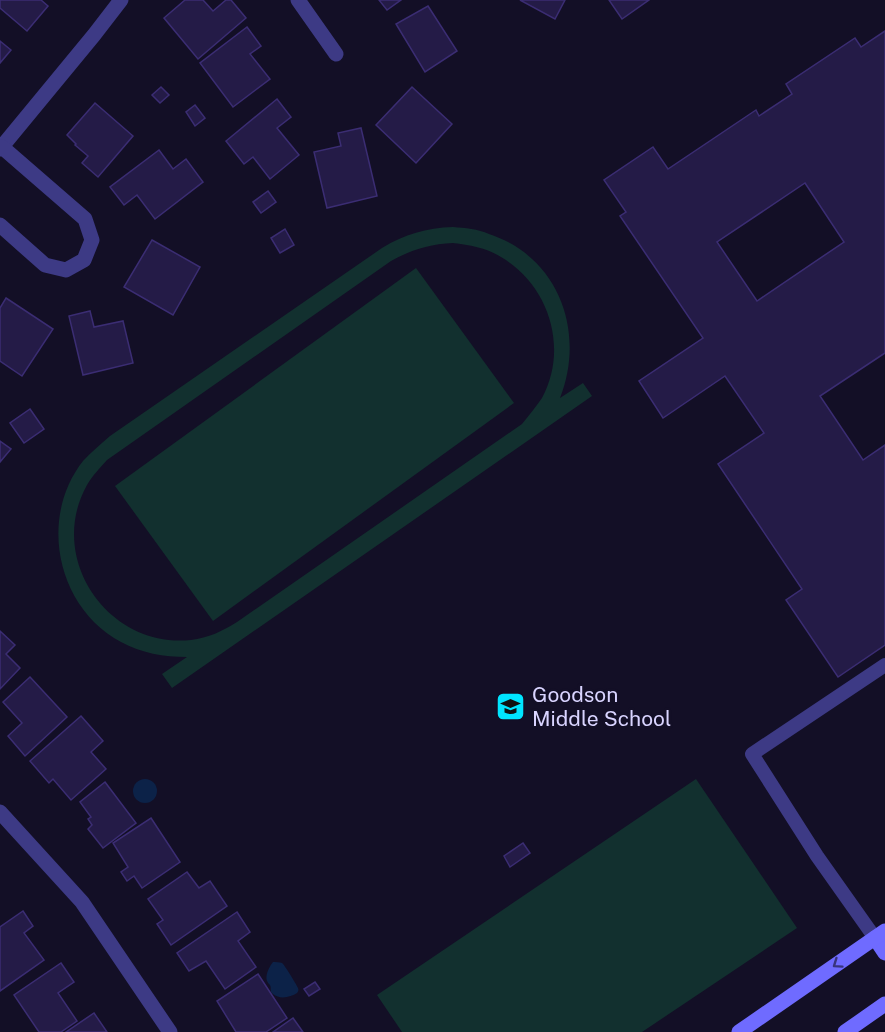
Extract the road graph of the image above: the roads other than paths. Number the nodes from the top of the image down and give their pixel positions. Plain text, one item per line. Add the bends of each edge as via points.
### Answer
1 (121, 0) edge
2 (298, 0) edge
3 (336, 54) dead end
4 (1, 148) edge
5 (0, 225) edge
6 (885, 665) edge
7 (0, 812) edge
8 (880, 934) edge
9 (885, 953) edge
10 (885, 1004) edge
11 (170, 1032) edge
12 (739, 1032) edge
13 (845, 1032) edge

1 - 4 street
2 - 3 street
4 - 5 street via 85,219 92,240 84,260 66,270 45,265
6 - 8 lane via 752,754 817,856
7 - 11 street via 82,902
8 - 9 main road
8 -> 12 main road
10 - 13 main road

